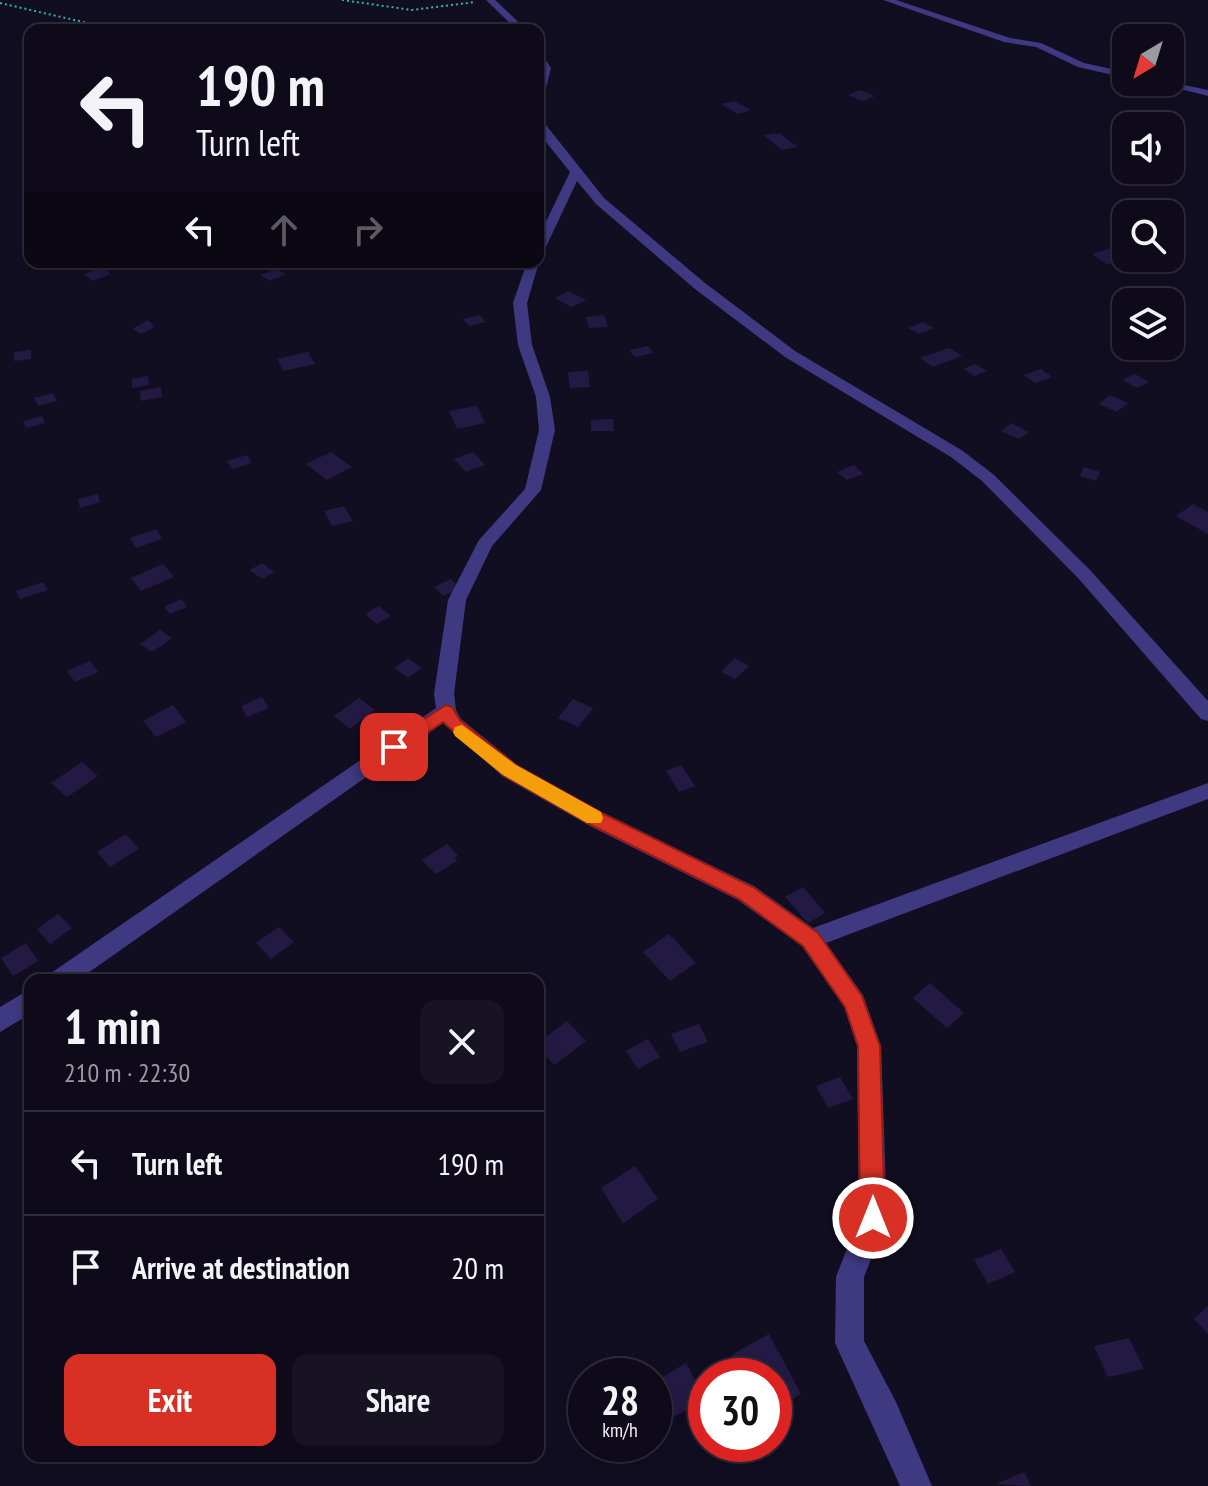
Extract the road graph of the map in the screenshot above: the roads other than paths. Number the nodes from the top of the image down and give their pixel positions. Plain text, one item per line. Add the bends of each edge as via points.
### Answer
1 (490, 0) edge
2 (887, 0) edge
3 (516, 24) edge
4 (1112, 72) edge
5 (1184, 88) edge
6 (1208, 93) edge
7 (544, 131) edge
8 (576, 171) junction
9 (544, 238) edge
10 (531, 268) edge
11 (446, 711) junction
12 (1208, 714) edge
13 (1208, 791) edge
14 (810, 939) junction
15 (68, 974) edge
16 (24, 1004) edge
17 (0, 1021) edge
18 (916, 1486) edge

1 - 3 street
2 - 4 street
5 - 6 street
7 - 8 street
8 - 9 street
8 - 12 street via 600,201 754,328 988,478 1084,574
10 - 11 street via 520,303 547,430 533,490 485,544 457,600
11 - 14 street via 454,724 509,770 746,893
11 - 15 street
13 - 14 street
14 - 18 street via 855,1003 869,1046 873,1218 850,1277 850,1343
16 - 17 street

